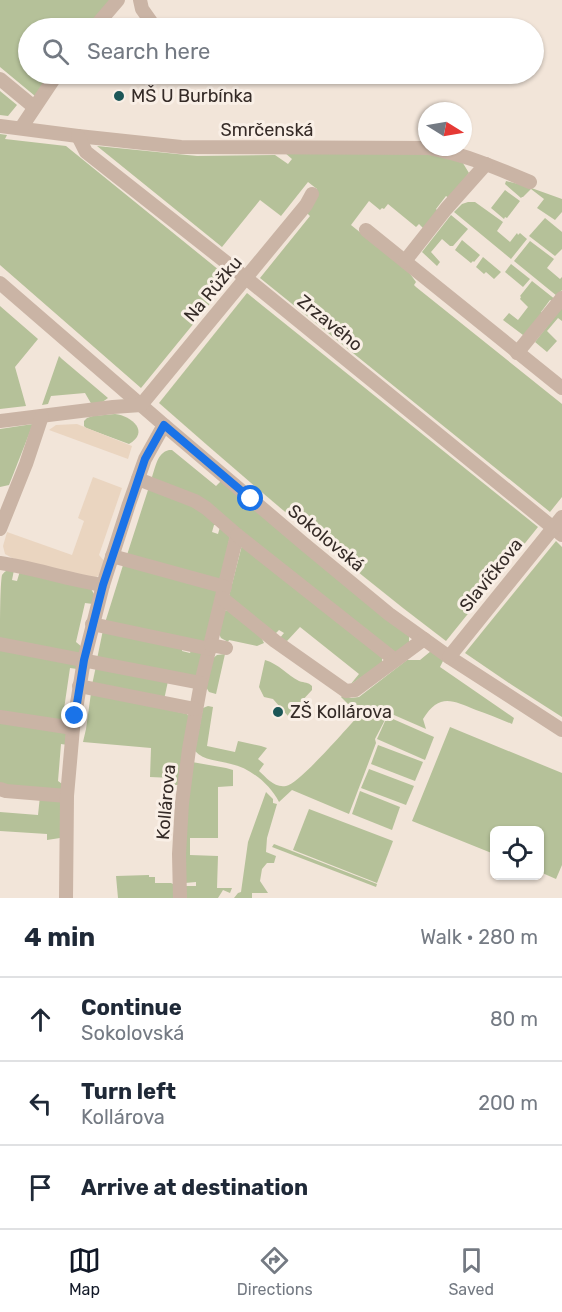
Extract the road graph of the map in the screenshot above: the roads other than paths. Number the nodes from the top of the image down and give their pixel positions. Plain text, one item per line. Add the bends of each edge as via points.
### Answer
1 (118, 0) edge
2 (140, 0) edge
3 (103, 18) edge
4 (148, 18) edge
5 (0, 79) edge
6 (50, 84) edge
7 (34, 107) junction
8 (0, 126) edge
9 (21, 128) junction
10 (78, 136) junction
11 (486, 164) junction
12 (530, 182) dead end
13 (312, 194) dead end
14 (366, 230) dead end
15 (405, 261) junction
16 (246, 278) junction
17 (0, 283) edge
18 (562, 298) edge
19 (517, 353) junction
20 (562, 388) edge
21 (141, 405) junction
22 (42, 416) junction
23 (0, 421) edge
24 (164, 425) junction
25 (138, 478) junction
26 (559, 526) edge
27 (0, 530) edge
28 (237, 535) junction
29 (112, 556) junction
30 (0, 563) edge
31 (103, 585) junction
32 (223, 592) junction
33 (92, 624) junction
34 (424, 639) junction
35 (0, 644) edge
36 (210, 647) junction
37 (226, 648) dead end
38 (448, 657) junction
39 (84, 660) junction
40 (395, 660) junction
41 (201, 683) junction
42 (79, 686) junction
43 (195, 709) junction
44 (0, 717) edge
45 (74, 728) junction
46 (562, 730) edge
47 (0, 789) edge
48 (67, 796) junction
49 (66, 898) edge
50 (180, 898) edge

1 - 3 street
2 - 4 street
5 - 7 street
6 - 7 street
7 - 9 street
8 - 9 street, Smrčenská
9 - 10 street, Smrčenská
10 - 11 street, Smrčenská via 181,147 429,148 451,151
10 - 16 street, Zrzavého via 86,153
11 - 12 street, Smrčenská
11 - 15 street
13 - 16 street, Na Růžku
14 - 15 street
15 - 19 street
16 - 21 street, Na Růžku
16 - 26 street, Zrzavého
17 - 21 street, Sokolovská
18 - 19 street
19 - 20 street
21 - 22 street
21 - 24 street, Sokolovská
22 - 23 street
22 - 27 street
24 - 25 street
24 - 34 street, Sokolovská via 345,578
25 - 28 street via 195,501
25 - 29 street
26 - 38 street, Slavíčkova
28 - 32 street, Kollárova
28 - 40 street
29 - 31 street
29 - 32 street
30 - 31 street
31 - 33 street
32 - 36 street, Kollárova
32 - 40 street via 269,637 346,691 355,690
33 - 36 street
33 - 39 street
34 - 38 street, Sokolovská
34 - 40 street
35 - 39 street
36 - 37 street
36 - 41 street, Kollárova
38 - 46 street, Sokolovská
39 - 41 street
39 - 42 street
41 - 43 street, Kollárova
42 - 43 street
42 - 45 street
43 - 50 street, Kollárova via 182,803
44 - 45 street
45 - 48 street
47 - 48 street
48 - 49 street

